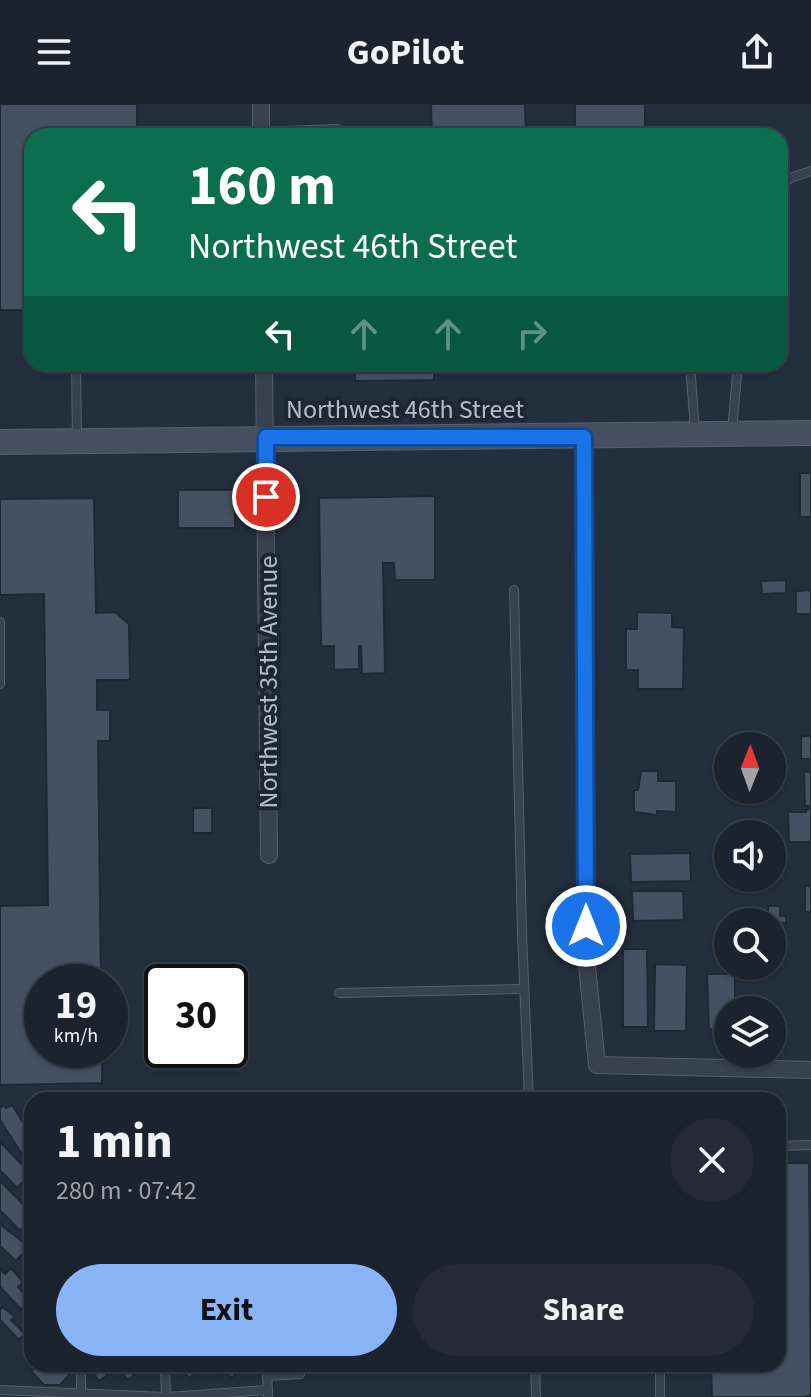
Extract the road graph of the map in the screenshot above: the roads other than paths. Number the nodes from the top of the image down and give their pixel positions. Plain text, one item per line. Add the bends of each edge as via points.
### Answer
1 (261, 104) edge
2 (261, 128) edge
3 (811, 171) edge
4 (788, 180) edge
5 (76, 372) edge
6 (264, 372) edge
7 (691, 372) edge
8 (736, 372) edge
9 (811, 433) edge
10 (732, 434) junction
11 (696, 435) junction
12 (266, 437) junction
13 (584, 437) junction
14 (77, 440) junction
15 (0, 442) edge
16 (514, 590) dead end
17 (0, 622) edge
18 (0, 684) edge
19 (269, 855) dead end
20 (524, 989) junction
21 (339, 993) dead end
22 (811, 1070) edge
23 (529, 1092) edge
24 (811, 1145) edge
25 (786, 1146) edge
26 (81, 1372) edge
27 (165, 1372) edge
28 (267, 1372) edge
29 (535, 1372) edge
30 (660, 1372) edge
31 (300, 1374) dead end
32 (267, 1376) junction
33 (0, 1390) edge
34 (81, 1394) edge
35 (268, 1394) edge
36 (166, 1397) edge
37 (536, 1397) edge
38 (660, 1397) edge

1 - 2 street
3 - 4 lane
5 - 14 lane
6 - 12 street, Northwest 35th Avenue
7 - 11 lane
8 - 10 lane
9 - 10 street, Northwest 46th Street
10 - 11 street, Northwest 46th Street
11 - 13 street, Northwest 46th Street
12 - 13 street, Northwest 46th Street
12 - 14 street, Northwest 46th Street
12 - 19 street, Northwest 35th Avenue
13 - 22 street via 586,956 597,1065
14 - 15 street, Northwest 46th Street
16 - 20 lane
17 - 18 lane
20 - 21 lane
20 - 23 lane
24 - 25 lane
26 - 34 lane
27 - 36 lane
28 - 32 lane
29 - 37 lane
30 - 38 lane
31 - 32 lane
32 - 35 lane
33 - 34 lane
34 - 36 lane
35 - 36 lane

